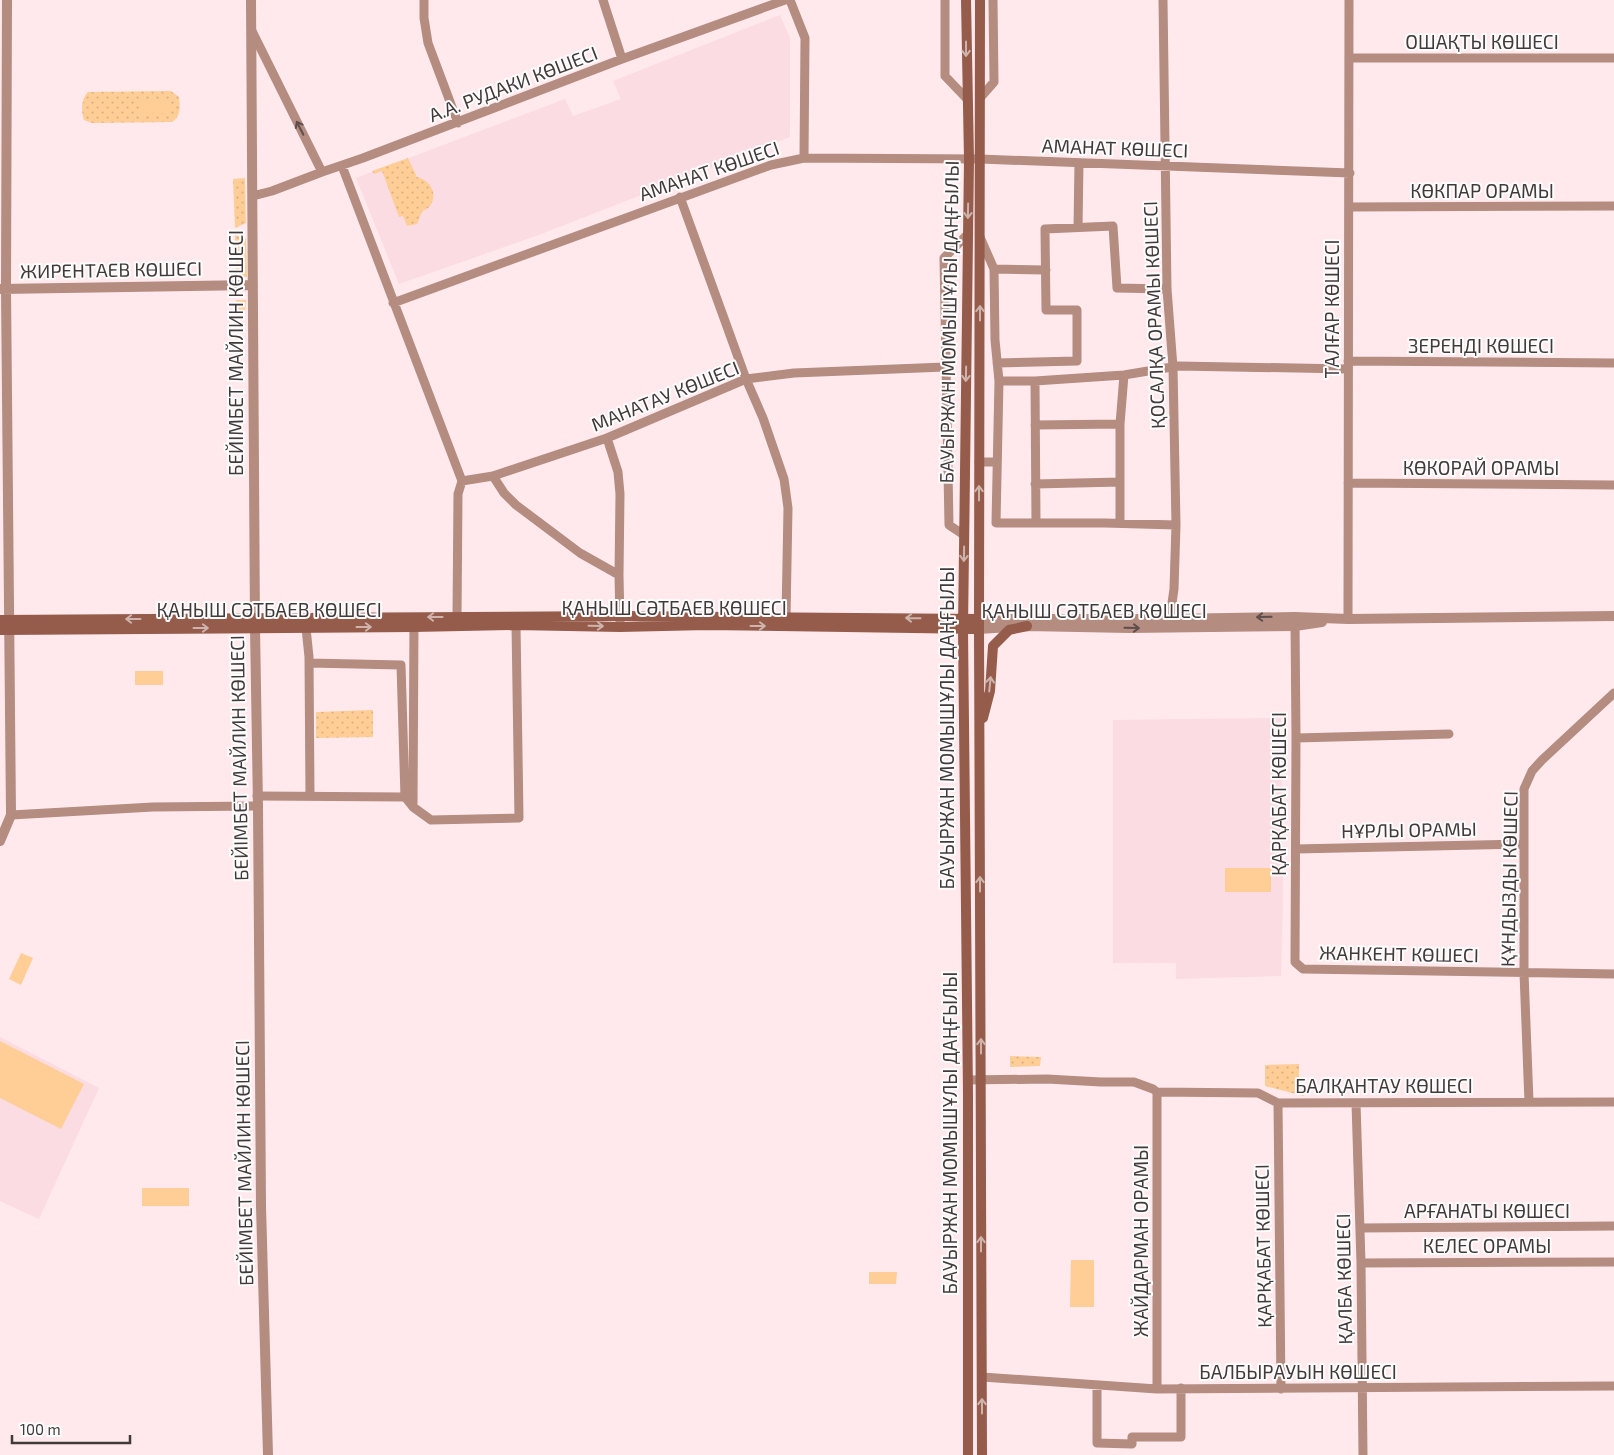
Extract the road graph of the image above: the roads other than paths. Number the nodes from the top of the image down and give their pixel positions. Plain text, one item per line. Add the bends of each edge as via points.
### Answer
1 (7, 0) edge
2 (251, 0) edge
3 (424, 0) edge
4 (603, 0) edge
5 (785, 0) edge
6 (790, 0) edge
7 (945, 0) edge
8 (966, 0) edge
9 (980, 0) edge
10 (993, 0) edge
11 (1164, 0) edge
12 (1349, 0) edge
13 (252, 30) junction
14 (1349, 58) junction
15 (1614, 58) edge
16 (622, 59) junction
17 (980, 98) junction
18 (967, 99) junction
19 (458, 123) junction
20 (804, 158) junction
21 (969, 159) junction
22 (980, 159) junction
23 (1079, 163) junction
24 (342, 166) junction
25 (1165, 166) junction
26 (322, 172) junction
27 (1350, 173) junction
28 (252, 196) junction
29 (680, 198) junction
30 (1614, 206) edge
31 (1349, 207) junction
32 (1078, 227) junction
33 (968, 234) junction
34 (980, 237) junction
35 (994, 269) junction
36 (1046, 270) junction
37 (253, 285) junction
38 (3, 289) edge
39 (1167, 289) junction
40 (394, 303) junction
41 (997, 363) junction
42 (1614, 363) edge
43 (1348, 365) junction
44 (945, 367) junction
45 (1173, 367) junction
46 (1124, 375) junction
47 (746, 379) junction
48 (999, 381) junction
49 (1035, 381) junction
50 (1120, 424) junction
51 (1035, 425) junction
52 (607, 438) junction
53 (979, 462) junction
54 (997, 462) junction
55 (493, 476) junction
56 (462, 481) junction
57 (1120, 482) junction
58 (1348, 483) junction
59 (1035, 484) junction
60 (1614, 485) edge
61 (1036, 523) junction
62 (1120, 524) junction
63 (1176, 525) junction
64 (964, 536) junction
65 (619, 575) junction
66 (1614, 616) edge
67 (457, 617) junction
68 (786, 617) junction
69 (1348, 619) junction
70 (414, 622) junction
71 (620, 622) junction
72 (1295, 622) junction
73 (255, 623) junction
74 (516, 624) junction
75 (963, 624) junction
76 (979, 624) junction
77 (1169, 624) junction
78 (4, 625) edge
79 (1027, 626) junction
80 (306, 628) junction
81 (309, 664) junction
82 (1614, 693) edge
83 (979, 732) junction
84 (1448, 734) dead end
85 (1296, 738) junction
86 (310, 796) junction
87 (405, 797) junction
88 (258, 801) junction
89 (413, 807) junction
90 (10, 815) junction
91 (0, 841) edge
92 (1523, 844) junction
93 (1296, 849) junction
94 (1303, 969) joint
95 (1524, 973) junction
96 (1614, 974) edge
97 (968, 1080) junction
98 (981, 1080) junction
99 (1157, 1092) junction
100 (1529, 1102) junction
101 (1614, 1102) edge
102 (1278, 1103) junction
103 (1356, 1103) junction
104 (1614, 1226) edge
105 (1360, 1228) junction
106 (1614, 1262) edge
107 (1361, 1263) junction
108 (982, 1377) junction
109 (1097, 1385) junction
110 (1614, 1386) edge
111 (1181, 1388) junction
112 (1362, 1388) junction
113 (1157, 1389) junction
114 (1281, 1389) junction
115 (268, 1455) edge
116 (968, 1455) edge
117 (982, 1455) edge
118 (1363, 1455) edge

1 - 38 street
2 - 13 street, БЕЙІМБЕТ МАЙЛИН КӨШЕСІ
3 - 19 street via 428,44
4 - 16 street
5 - 16 street, А.А. РУДАКИ КӨШЕСІ
6 - 20 street via 805,38
7 - 18 street via 945,76
8 -> 18 main road, БАУЫРЖАН МОМЫШҰЛЫ ДАҢҒЫЛЫ
9 - 17 main road, БАУЫРЖАН МОМЫШҰЛЫ ДАҢҒЫЛЫ
10 - 17 street via 994,82
11 - 25 street, ҚОСАЛҚА ОРАМЫ КӨШЕСІ
12 - 14 street, ТАЛҒАР КӨШЕСІ
26 -> 13 street
13 - 28 street, БЕЙІМБЕТ МАЙЛИН КӨШЕСІ
14 - 15 street, ОШАҚТЫ КӨШЕСІ
14 - 27 street, ТАЛҒАР КӨШЕСІ
16 - 19 street, А.А. РУДАКИ КӨШЕСІ
17 - 22 main road, БАУЫРЖАН МОМЫШҰЛЫ ДАҢҒЫЛЫ
18 - 21 main road, БАУЫРЖАН МОМЫШҰЛЫ ДАҢҒЫЛЫ
19 - 24 street, А.А. РУДАКИ КӨШЕСІ
20 - 21 street, АМАНАТ КӨШЕСІ
20 - 29 street, АМАНАТ КӨШЕСІ via 771,165
21 - 22 street, АМАНАТ КӨШЕСІ
21 -> 33 main road, БАУЫРЖАН МОМЫШҰЛЫ ДАҢҒЫЛЫ
22 - 23 street, АМАНАТ КӨШЕСІ
22 - 34 main road, БАУЫРЖАН МОМЫШҰЛЫ ДАҢҒЫЛЫ
23 - 25 street, АМАНАТ КӨШЕСІ
23 - 32 street
24 - 26 street, А.А. РУДАКИ КӨШЕСІ
24 - 40 street
25 - 27 street, АМАНАТ КӨШЕСІ
25 - 39 street, ҚОСАЛҚА ОРАМЫ КӨШЕСІ
26 - 28 street, А.А. РУДАКИ КӨШЕСІ
27 - 31 street, ТАЛҒАР КӨШЕСІ
28 - 37 street, БЕЙІМБЕТ МАЙЛИН КӨШЕСІ
29 - 40 street, АМАНАТ КӨШЕСІ
29 - 47 street
30 - 31 street, КӨКПАР ОРАМЫ
31 - 43 street, ТАЛҒАР КӨШЕСІ
32 - 36 street via 1045,229
32 - 39 street via 1113,226 1117,288
33 - 44 street via 944,258
33 -> 64 main road, БАУЫРЖАН МОМЫШҰЛЫ ДАҢҒЫЛЫ
34 - 35 street
53 -> 34 main road, БАУЫРЖАН МОМЫШҰЛЫ ДАҢҒЫЛЫ
35 - 36 street
35 - 41 street
36 - 41 street via 1046,310 1077,310 1077,361
37 - 38 street, ЖИРЕНТАЕВ КӨШЕСІ
37 - 73 street, БЕЙІМБЕТ МАЙЛИН КӨШЕСІ
38 - 78 street
39 - 45 street, ҚОСАЛҚА ОРАМЫ КӨШЕСІ
40 - 56 street
41 - 48 street
42 - 43 street, ЗЕРЕНДІ КӨШЕСІ
43 - 45 street, ЗЕРЕНДІ КӨШЕСІ
43 - 58 street, ТАЛҒАР КӨШЕСІ
44 - 47 street, МАНАТАУ КӨШЕСІ via 794,373
44 - 64 street via 950,525
45 - 46 street, ЗЕРЕНДІ КӨШЕСІ
45 - 63 street, ҚОСАЛҚА ОРАМЫ КӨШЕСІ
46 - 49 street, ЗЕРЕНДІ КӨШЕСІ
46 - 50 street
47 - 52 street, МАНАТАУ КӨШЕСІ
47 - 68 street via 784,479 788,508
48 - 49 street, ЗЕРЕНДІ КӨШЕСІ
48 - 54 street
49 - 51 street
50 - 51 street
50 - 57 street
51 - 59 street
52 - 55 street, МАНАТАУ КӨШЕСІ
52 - 65 street via 618,472 620,494
53 - 54 street
76 -> 53 main road, БАУЫРЖАН МОМЫШҰЛЫ ДАҢҒЫЛЫ
54 - 61 street via 996,523
55 - 56 street, МАНАТАУ КӨШЕСІ
55 - 65 street via 516,505 580,553
56 - 67 street via 458,494
57 - 59 street
57 - 62 street
58 - 60 street, КӨКОРАЙ ОРАМЫ
58 - 69 street, ТАЛҒАР КӨШЕСІ
59 - 61 street
61 - 62 street
62 - 63 street
63 - 77 street, ҚОСАЛҚА ОРАМЫ КӨШЕСІ via 1174,589
64 -> 75 main road, БАУЫРЖАН МОМЫШҰЛЫ ДАҢҒЫЛЫ
65 - 71 street
66 - 69 street, ҚАНЫШ СӘТБАЕВ КӨШЕСІ
67 -> 70 main road, ҚАНЫШ СӘТБАЕВ КӨШЕСІ
67 - 71 main road, ҚАНЫШ СӘТБАЕВ КӨШЕСІ
68 - 71 main road, ҚАНЫШ СӘТБАЕВ КӨШЕСІ
75 -> 68 main road, ҚАНЫШ СӘТБАЕВ КӨШЕСІ
69 - 72 street, ҚАНЫШ СӘТБАЕВ КӨШЕСІ
70 - 73 main road, ҚАНЫШ СӘТБАЕВ КӨШЕСІ
70 - 74 main road, ҚАНЫШ СӘТБАЕВ КӨШЕСІ
80 -> 70 main road, ҚАНЫШ СӘТБАЕВ КӨШЕСІ
70 - 89 street
74 -> 71 main road, ҚАНЫШ СӘТБАЕВ КӨШЕСІ
71 -> 75 main road, ҚАНЫШ СӘТБАЕВ КӨШЕСІ
72 - 77 street, ҚАНЫШ СӘТБАЕВ КӨШЕСІ
72 - 85 street, ҚАРҚАБАТ КӨШЕСІ
73 - 78 main road, ҚАНЫШ СӘТБАЕВ КӨШЕСІ
73 - 80 main road, ҚАНЫШ СӘТБАЕВ КӨШЕСІ
73 - 88 street, БЕЙІМБЕТ МАЙЛИН КӨШЕСІ
74 - 89 street via 519,818 431,820
75 - 76 main road, ҚАНЫШ СӘТБАЕВ КӨШЕСІ
75 - 97 main road, БАУЫРЖАН МОМЫШҰЛЫ ДАҢҒЫЛЫ
76 - 77 street, ҚАНЫШ СӘТБАЕВ КӨШЕСІ
76 - 79 street, ҚАНЫШ СӘТБАЕВ КӨШЕСІ
76 - 83 main road, БАУЫРЖАН МОМЫШҰЛЫ ДАҢҒЫЛЫ
79 -> 77 street, ҚАНЫШ СӘТБАЕВ КӨШЕСІ
78 - 90 street
83 -> 79 main road via 990,691 993,646 1009,630
80 - 81 street
81 - 86 street
81 - 87 street via 400,665
82 - 92 street, ҚҰНДЫЗДЫ КӨШЕСІ via 1532,771 1524,789
98 -> 83 main road, БАУЫРЖАН МОМЫШҰЛЫ ДАҢҒЫЛЫ
84 - 85 street
85 - 93 street, ҚАРҚАБАТ КӨШЕСІ
86 - 87 street
86 - 88 street
87 - 89 street
88 - 90 street
88 - 115 street, БЕЙІМБЕТ МАЙЛИН КӨШЕСІ via 261,1222
90 - 91 street
92 - 93 street, НҰРЛЫ ОРАМЫ
92 - 95 street, ҚҰНДЫЗДЫ КӨШЕСІ
93 - 94 street, ҚАРҚАБАТ КӨШЕСІ via 1295,962
94 - 95 street, ЖАНКЕНТ КӨШЕСІ
95 - 96 street, ЖАНКЕНТ КӨШЕСІ
95 - 100 street, ҚҰНДЫЗДЫ КӨШЕСІ
97 - 98 street
97 - 116 main road, БАУЫРЖАН МОМЫШҰЛЫ ДАҢҒЫЛЫ
98 - 99 street via 1134,1082
108 -> 98 main road, БАУЫРЖАН МОМЫШҰЛЫ ДАҢҒЫЛЫ
99 - 102 street, БАЛҚАНТАУ КӨШЕСІ via 1258,1093
99 - 113 street, ЖАЙДАРМАН ОРАМЫ
100 - 101 street, БАЛҚАНТАУ КӨШЕСІ
100 - 103 street, БАЛҚАНТАУ КӨШЕСІ
102 - 103 street, БАЛҚАНТАУ КӨШЕСІ
102 - 114 street, ҚАРҚАБАТ КӨШЕСІ
103 - 105 street, ҚАЛБА КӨШЕСІ
104 - 105 street, АРҒАНАТЫ КӨШЕСІ
105 - 107 street, ҚАЛБА КӨШЕСІ
106 - 107 street, КЕЛЕС ОРАМЫ
107 - 112 street, ҚАЛБА КӨШЕСІ
108 - 109 street, БАЛБЫРАУЫН КӨШЕСІ
117 -> 108 main road, БАУЫРЖАН МОМЫШҰЛЫ ДАҢҒЫЛЫ
109 - 111 street via 1096,1444 1132,1444 1132,1437 1181,1437
109 - 113 street, БАЛБЫРАУЫН КӨШЕСІ
110 - 112 street, БАЛБЫРАУЫН КӨШЕСІ
111 - 113 street, БАЛБЫРАУЫН КӨШЕСІ
111 - 114 street, БАЛБЫРАУЫН КӨШЕСІ
112 - 114 street, БАЛБЫРАУЫН КӨШЕСІ
112 - 118 street, ҚАЛБА КӨШЕСІ

